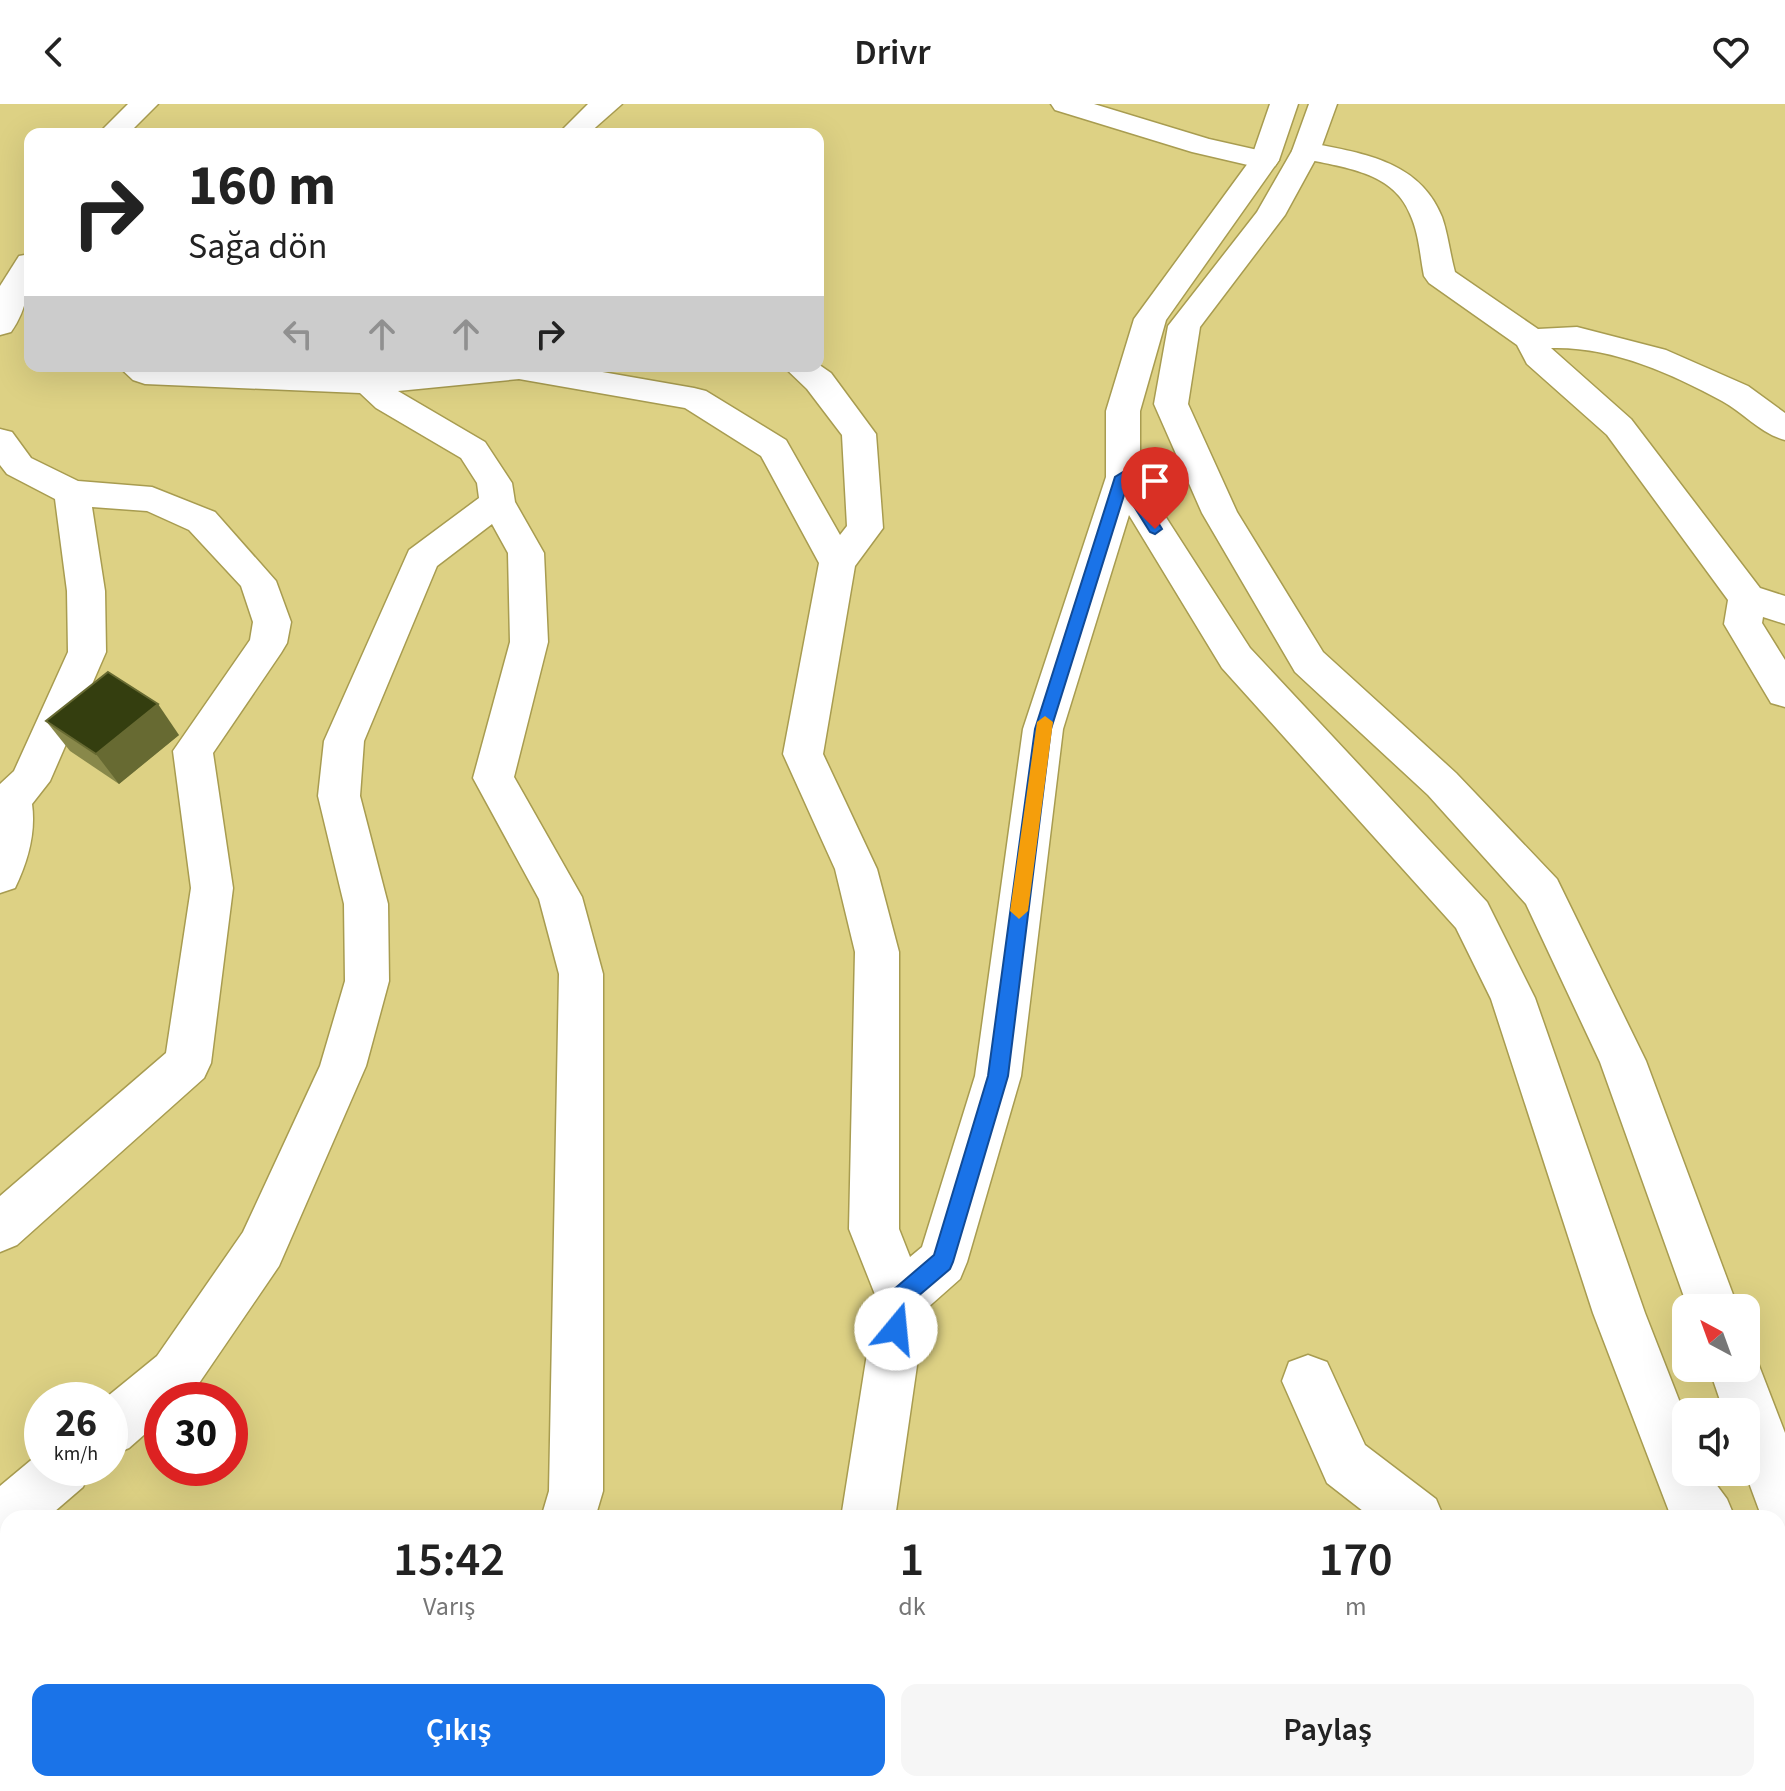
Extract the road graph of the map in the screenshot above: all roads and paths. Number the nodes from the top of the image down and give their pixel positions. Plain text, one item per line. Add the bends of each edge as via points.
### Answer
1 (608, 104) edge
2 (1065, 104) edge
3 (1284, 104) edge
4 (1323, 104) edge
5 (151, 110) edge
6 (122, 128) edge
7 (578, 128) edge
8 (1306, 151) junction
9 (1265, 160) junction
10 (15, 282) edge
11 (0, 325) edge
12 (1531, 339) junction
13 (143, 372) edge
14 (479, 372) edge
15 (542, 372) edge
16 (807, 372) edge
17 (369, 383) junction
18 (1785, 429) edge
19 (0, 440) edge
20 (1123, 477) junction
21 (72, 493) junction
22 (497, 502) junction
23 (837, 563) junction
24 (1747, 598) junction
25 (1785, 610) edge
26 (1785, 692) edge
27 (5, 800) edge
28 (0, 875) edge
29 (0, 1228) edge
30 (1708, 1294) edge
31 (901, 1297) junction
32 (1308, 1381) dead end
33 (1740, 1382) edge
34 (128, 1414) edge
35 (43, 1486) edge
36 (1785, 1507) edge
37 (14, 1510) edge
38 (570, 1510) edge
39 (869, 1510) edge
40 (1406, 1510) edge
41 (1701, 1510) edge

1 - 7 street
2 - 9 street
3 - 9 street
4 - 8 street
5 - 6 street
8 - 12 street via 1379,167 1401,179 1426,213 1440,276
8 - 30 street via 1270,215 1184,326 1171,404 1220,513 1309,662 1442,784 1542,892 1623,1061
9 - 20 street via 1150,319 1123,411
10 - 11 street
12 - 18 street via 1577,337 1654,357 1736,394
12 - 24 street via 1539,357 1619,427
13 - 17 street
14 - 17 street
15 - 23 street via 694,399 774,448
16 - 23 street via 859,434 865,528
17 - 22 street via 388,400 473,450 494,483
19 - 21 street via 19,466
20 - 31 street via 1043,729 998,1076 942,1262
20 - 41 street via 1236,658 1472,915 1513,998 1619,1313 1689,1495
21 - 27 street via 86,591 87,652 30,781
21 - 29 street via 152,499 202,521 258,581 272,622 268,643 193,751 212,888 188,1063
22 - 34 street via 422,559 344,741 339,796 366,904 367,981 343,1066 261,1249 175,1374
22 - 38 street via 526,553 529,642 493,778 560,897 581,974 576,1491
23 - 31 street via 803,754 856,869 877,952 874,1229
24 - 25 street
24 - 26 street via 1743,624
27 - 28 street via 14,827
31 - 39 street
32 - 40 street via 1346,1464
33 - 36 street
35 - 37 street

